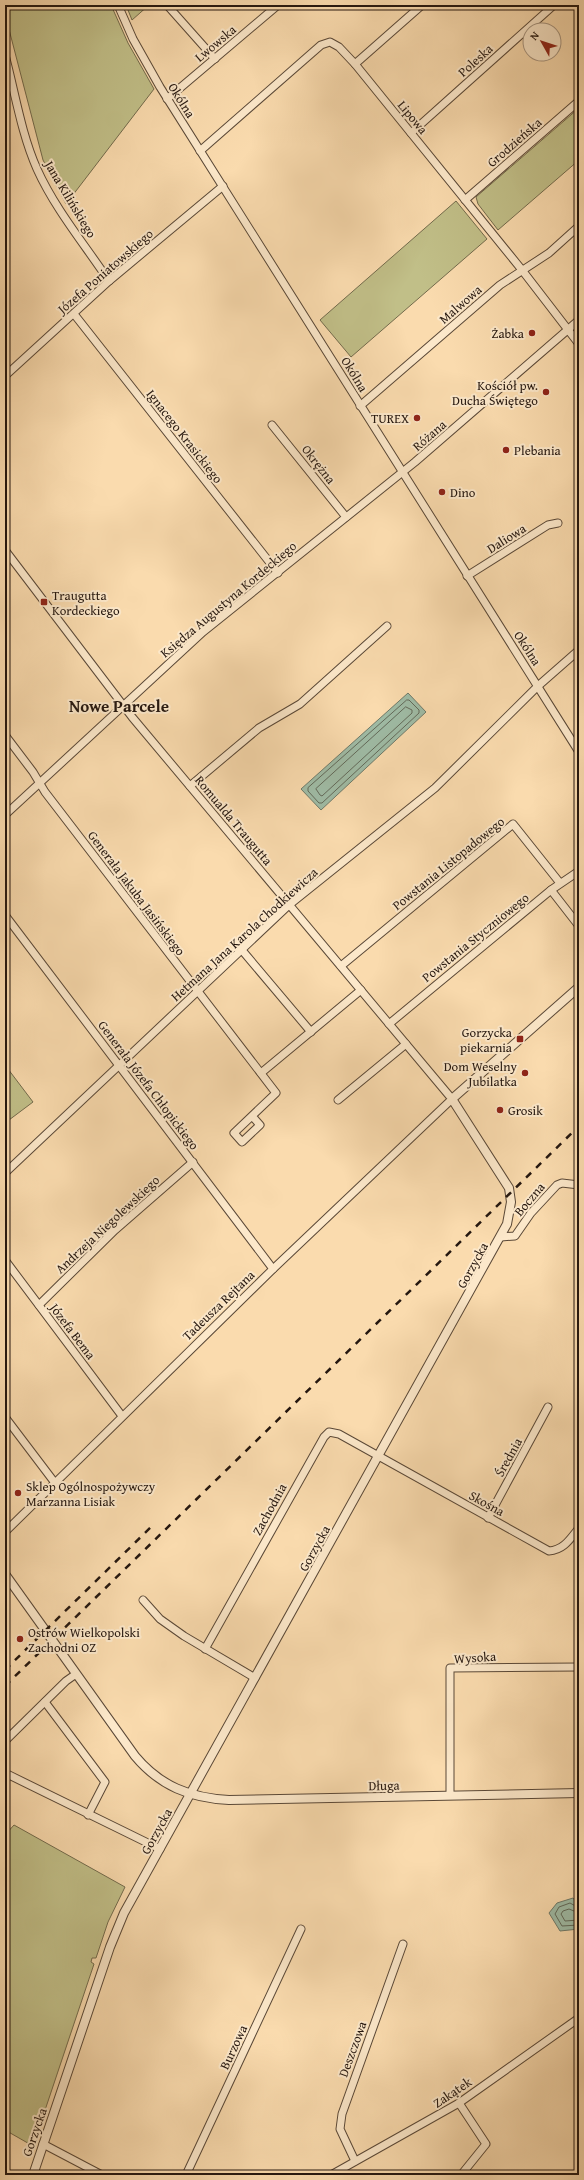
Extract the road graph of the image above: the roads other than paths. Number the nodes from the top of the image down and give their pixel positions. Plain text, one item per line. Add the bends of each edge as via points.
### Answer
1 (118, 5) edge
2 (167, 5) edge
3 (278, 5) edge
4 (422, 5) edge
5 (554, 5) edge
6 (5, 55) edge
7 (215, 59) junction
8 (355, 64) junction
9 (167, 99) junction
10 (579, 101) edge
11 (411, 133) junction
12 (200, 151) junction
13 (222, 186) junction
14 (465, 200) junction
15 (579, 226) edge
16 (522, 270) junction
17 (109, 282) junction
18 (74, 314) junction
19 (579, 320) edge
20 (569, 329) junction
21 (579, 344) edge
22 (5, 376) edge
23 (360, 406) junction
24 (272, 425) dead end
25 (403, 473) junction
26 (346, 517) junction
27 (558, 522) dead end
28 (5, 550) edge
29 (278, 573) junction
30 (467, 576) junction
31 (387, 626) dead end
32 (579, 650) edge
33 (538, 686) junction
34 (123, 706) junction
35 (5, 735) edge
36 (579, 752) edge
37 (40, 783) junction
38 (190, 786) junction
39 (5, 815) edge
40 (579, 871) edge
41 (560, 883) junction
42 (551, 890) junction
43 (289, 905) junction
44 (5, 915) edge
45 (579, 926) edge
46 (241, 949) junction
47 (340, 966) junction
48 (579, 987) edge
49 (361, 990) junction
50 (198, 991) junction
51 (389, 1024) junction
52 (310, 1032) junction
53 (406, 1044) junction
54 (119, 1065) junction
55 (261, 1073) junction
56 (452, 1099) junction
57 (338, 1100) dead end
58 (252, 1116) dead end
59 (193, 1162) junction
60 (5, 1173) edge
61 (579, 1185) edge
62 (502, 1237) junction
63 (5, 1260) edge
64 (273, 1269) junction
65 (39, 1305) junction
66 (548, 1407) dead end
67 (122, 1416) junction
68 (5, 1417) edge
69 (379, 1455) junction
70 (55, 1483) junction
71 (488, 1518) junction
72 (579, 1528) edge
73 (5, 1532) edge
74 (5, 1574) edge
75 (143, 1600) dead end
76 (205, 1649) junction
77 (579, 1667) edge
78 (76, 1674) junction
79 (255, 1678) junction
80 (45, 1702) junction
81 (5, 1741) edge
82 (5, 1773) edge
83 (579, 1793) edge
84 (190, 1795) junction
85 (450, 1796) junction
86 (88, 1815) junction
87 (160, 1849) junction
88 (301, 1929) dead end
89 (403, 1944) dead end
90 (579, 2018) edge
91 (459, 2103) junction
92 (43, 2144) junction
93 (355, 2162) junction
94 (33, 2175) edge
95 (102, 2175) edge
96 (186, 2175) edge
97 (331, 2175) edge
98 (461, 2175) edge

1 - 9 street, Okólna via 133,39
2 - 7 street
3 - 7 street, Lwowska
4 - 8 street
5 - 11 street, Poleska
6 - 17 street, Jana Kilińskiego via 37,170
7 - 9 street, Lwowska
8 - 11 street, Lipowa
8 - 12 street, Lipowa via 339,47 330,42 321,45
9 - 12 street, Okólna
10 - 14 street, Grodzieńska
11 - 14 street, Lipowa
12 - 13 street, Okólna
13 - 17 street, Józefa Poniatowskiego
13 - 23 street, Okólna
14 - 16 street, Lipowa
15 - 16 street, Malwowa via 549,253
16 - 20 street, Lipowa
16 - 23 street, Malwowa via 500,285
17 - 18 street, Józefa Poniatowskiego
18 - 22 street, Józefa Poniatowskiego
18 - 29 street, Ignacego Krasickiego
19 - 20 street, Różana
20 - 21 street, Lipowa
20 - 25 street, Różana
23 - 25 street, Okólna
24 - 26 street, Okrężna
25 - 26 street, Księdza Augustyna Kordeckiego
25 - 30 street, Okólna
26 - 29 street, Księdza Augustyna Kordeckiego
27 - 30 street, Daliowa via 548,525
28 - 34 street, Romualda Traugutta
29 - 34 street, Księdza Augustyna Kordeckiego via 203,632
30 - 33 street, Okólna
31 - 38 street via 300,704 259,728
32 - 33 street, Hetmana Jana Karola Chodkiewicza
33 - 36 street, Okólna
33 - 43 street, Hetmana Jana Karola Chodkiewicza via 435,788
34 - 37 street, Księdza Augustyna Kordeckiego
34 - 38 street, Romualda Traugutta
35 - 37 street, Generała Jakuba Jasińskiego
37 - 39 street, Księdza Augustyna Kordeckiego
37 - 50 street, Generała Jakuba Jasińskiego
38 - 43 street, Romualda Traugutta
40 - 41 street, Powstania Styczniowego
41 - 42 street, Powstania Styczniowego
41 - 47 street, Powstania Listopadowego via 513,824
42 - 45 street
42 - 51 street, Powstania Styczniowego
43 - 46 street, Hetmana Jana Karola Chodkiewicza
43 - 47 street, Romualda Traugutta
44 - 54 street, Generała Józefa Chłopickiego
46 - 50 street, Hetmana Jana Karola Chodkiewicza
46 - 52 street
47 - 49 street, Romualda Traugutta
48 - 56 street
49 - 51 street, Romualda Traugutta
49 - 52 street
50 - 54 street, Hetmana Jana Karola Chodkiewicza
50 - 55 street, Generała Jakuba Jasińskiego
51 - 53 street, Romualda Traugutta
52 - 55 street
53 - 56 street, Romualda Traugutta
53 - 57 street
54 - 59 street, Generała Józefa Chłopickiego
54 - 60 street, Hetmana Jana Karola Chodkiewicza
55 - 58 street, Generała Jakuba Jasińskiego via 276,1093
56 - 62 street, Gorzycka via 509,1188 510,1211
56 - 64 street, Tadeusza Rejtana
59 - 64 street, Generała Józefa Chłopickiego
59 - 65 street, Andrzeja Niegolewskiego via 115,1230
61 - 62 street, Boczna via 557,1185 531,1213 515,1236
62 - 69 street, Gorzycka
63 - 65 street, Józefa Bema
64 - 67 street, Tadeusza Rejtana
65 - 67 street, Józefa Bema
66 - 71 street, Średnia
67 - 70 street, Tadeusza Rejtana
68 - 70 street
69 - 71 street, Skośna
69 - 76 street, Zachodnia via 334,1432 329,1432 324,1437
69 - 79 street, Gorzycka
70 - 73 street, Tadeusza Rejtana
71 - 72 street, Skośna via 549,1551 556,1551 564,1546
74 - 78 street, Długa
75 - 76 street via 160,1619
76 - 79 street
77 - 85 street, Wysoka via 450,1668
78 - 80 street
78 - 84 street, Długa via 146,1769 164,1783
79 - 84 street, Gorzycka
80 - 81 street
80 - 86 street via 105,1782
82 - 86 street
83 - 85 street, Długa
84 - 85 street, Długa via 229,1800
84 - 87 street, Gorzycka
86 - 87 street
87 - 92 street, Gorzycka via 124,1913 110,1947
88 - 96 street, Burzowa
89 - 93 street, Deszczowa via 342,2114 340,2129
90 - 91 street, Zakątek
91 - 93 street, Zakątek
91 - 98 street via 486,2144
92 - 94 street, Gorzycka
92 - 95 street
93 - 97 street, Zakątek

